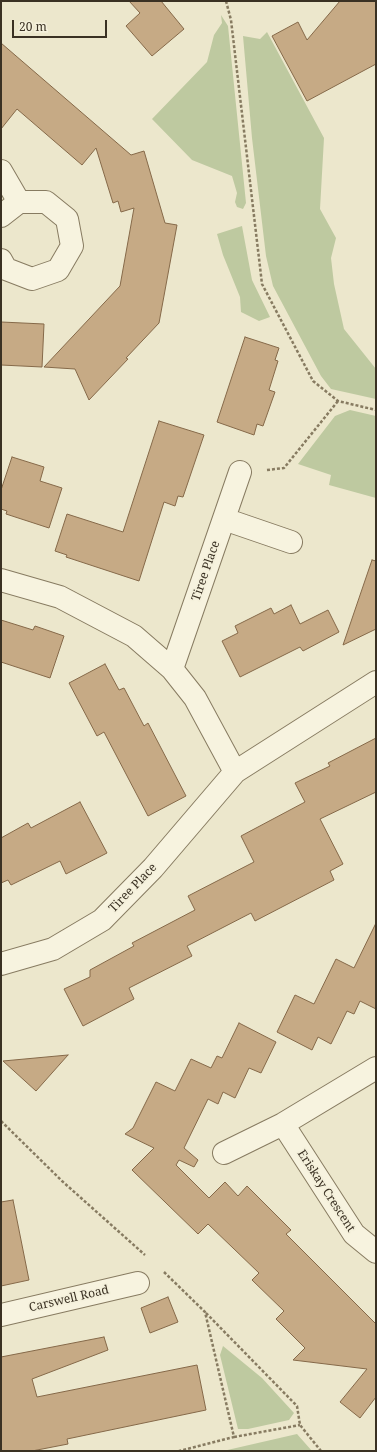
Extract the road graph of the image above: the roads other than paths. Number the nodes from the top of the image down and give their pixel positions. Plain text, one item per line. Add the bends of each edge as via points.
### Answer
1 (1, 171) edge
2 (19, 202) junction
3 (1, 216) edge
4 (1, 260) edge
5 (240, 472) road end
6 (224, 519) junction
7 (291, 542) dead end
8 (1, 580) edge
9 (172, 669) junction
10 (376, 682) edge
11 (235, 772) junction
12 (1, 964) edge
13 (376, 1068) edge
14 (283, 1124) junction
15 (224, 1153) dead end
16 (376, 1252) edge
17 (138, 1283) road end
18 (1, 1314) edge

1 - 2 street
2 - 3 street
2 - 4 street via 46,202 57,210 67,219 72,246 58,270 32,279 6,270
5 - 6 street, Tiree Place
6 - 7 street
6 - 9 street, Tiree Place
8 - 9 street via 60,597 134,636
9 - 11 street via 196,698
10 - 11 street, Tiree Place
11 - 12 street, Tiree Place via 153,868 102,920 54,949
13 - 14 street
14 - 15 street
14 - 16 street, Eriskay Crescent via 354,1234
17 - 18 street, Carswell Road

